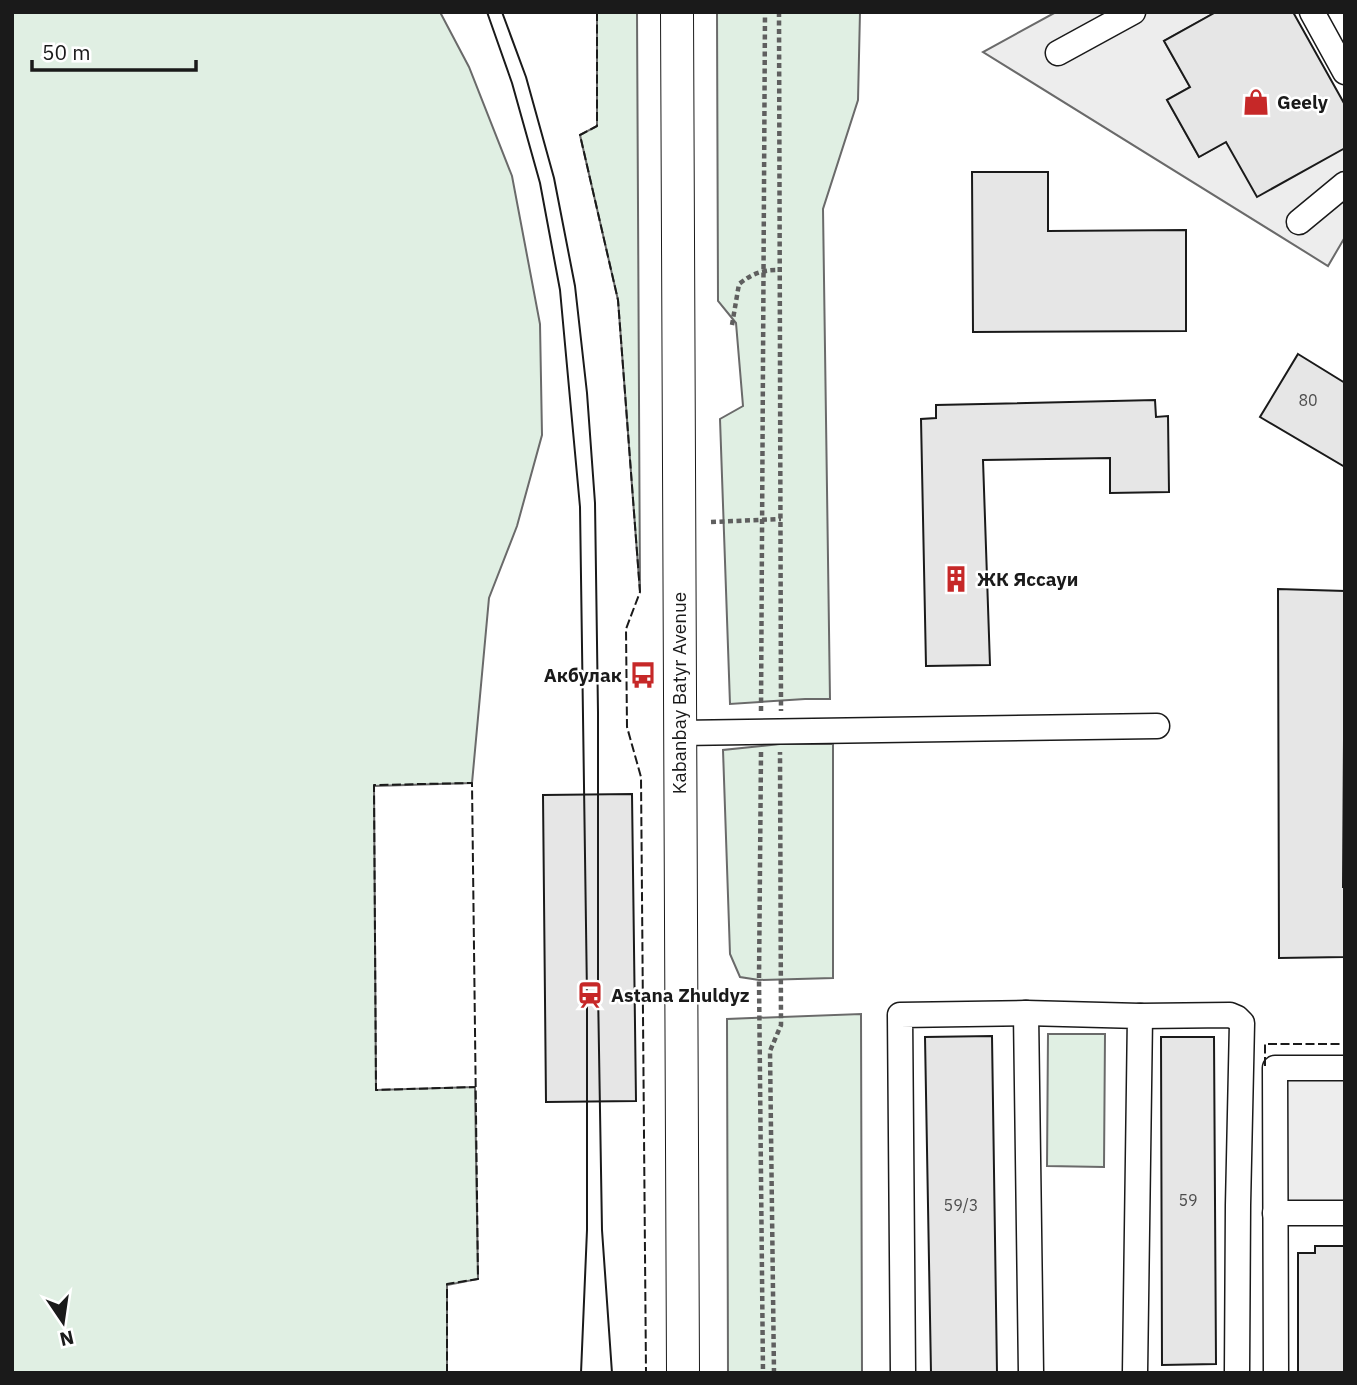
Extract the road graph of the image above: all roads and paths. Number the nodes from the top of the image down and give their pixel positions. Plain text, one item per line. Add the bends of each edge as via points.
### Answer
1 (677, 12) edge
2 (765, 12) edge
3 (779, 12) edge
4 (1133, 12) edge
5 (1312, 12) edge
6 (1058, 53) dead end
7 (1345, 72) edge
8 (1345, 184) edge
9 (1299, 222) dead end
10 (763, 270) junction
11 (779, 270) junction
12 (732, 325) dead end
13 (781, 519) junction
14 (762, 520) junction
15 (710, 522) dead end
16 (1157, 726) dead end
17 (771, 731) junction
18 (680, 733) junction
19 (1027, 1013) junction
20 (1140, 1016) junction
21 (1345, 1068) edge
22 (1275, 1213) junction
23 (1345, 1213) edge
24 (683, 1373) edge
25 (763, 1373) edge
26 (774, 1373) edge
27 (903, 1373) edge
28 (1031, 1373) edge
29 (1135, 1373) edge
30 (1237, 1373) edge
31 (1276, 1373) edge

1 - 18 main road, Kabanbay Batyr Avenue
2 - 10 path
3 - 11 path
4 - 6 street
5 - 7 street
8 - 9 street
10 - 11 path
10 - 12 path via 739,284
10 - 14 path
11 - 13 path
13 - 14 path
13 - 17 path
14 - 15 path
14 - 17 path
16 - 17 street
17 - 18 street
17 - 25 path via 759,980
17 - 26 path via 781,1025 770,1051
18 - 24 main road, Kabanbay Batyr Avenue
19 - 20 street
19 - 27 street via 900,1015
19 - 28 street
20 - 29 street
20 - 30 street via 1230,1015 1242,1023
21 - 22 street via 1275,1068
22 - 23 street
22 - 31 street

